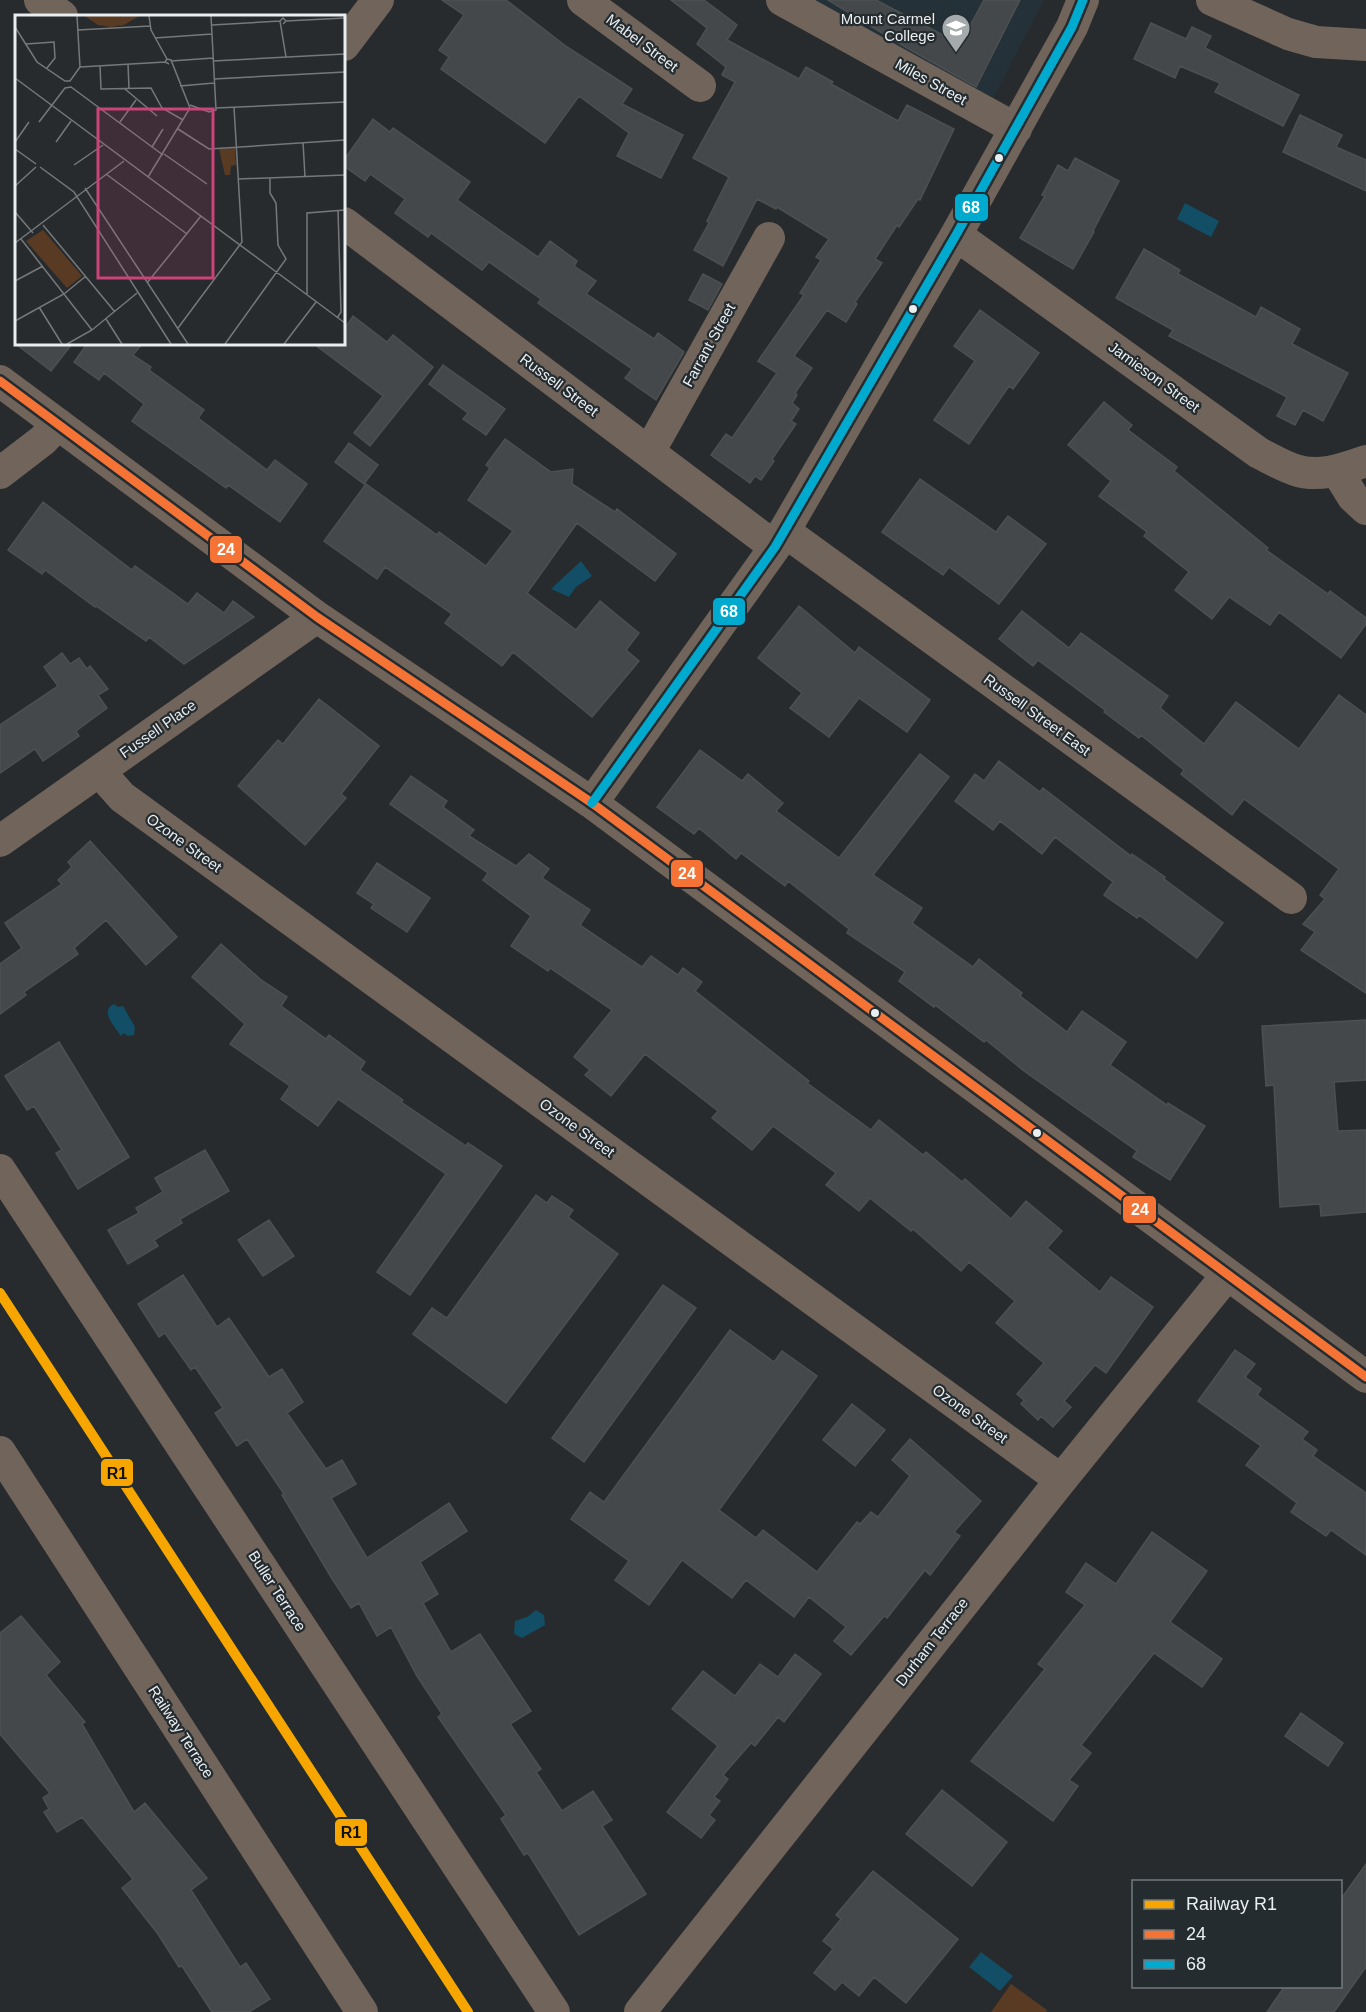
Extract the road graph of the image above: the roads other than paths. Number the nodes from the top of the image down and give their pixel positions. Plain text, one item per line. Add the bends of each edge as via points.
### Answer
1 (40, 0) edge
2 (378, 0) edge
3 (583, 0) edge
4 (782, 0) edge
5 (1083, 0) edge
6 (1212, 0) edge
7 (61, 15) edge
8 (345, 44) edge
9 (1366, 45) edge
10 (700, 86) dead end
11 (1016, 129) junction
12 (345, 223) edge
13 (957, 235) junction
14 (769, 238) dead end
15 (0, 381) edge
16 (58, 424) junction
17 (649, 452) junction
18 (1366, 461) edge
19 (1337, 471) junction
20 (0, 473) edge
21 (1366, 509) edge
22 (779, 539) junction
23 (317, 617) junction
24 (99, 771) junction
25 (592, 803) junction
26 (0, 841) edge
27 (1291, 898) dead end
28 (0, 1170) edge
29 (1227, 1275) junction
30 (1366, 1377) edge
31 (0, 1452) edge
32 (1061, 1480) junction
33 (362, 2012) edge
34 (554, 2012) edge
35 (640, 2012) edge

1 - 7 street
2 - 8 street
3 - 10 street, Mabel Street
4 - 11 street, Miles Street
5 - 11 street
6 - 9 street via 1288,34 1316,42
11 - 13 street
12 - 17 street, Russell Street
13 - 19 street, Jamieson Street via 1259,453 1295,470
13 - 22 street
14 - 17 street, Farrant Street
15 - 16 street
16 - 20 street
16 - 23 street
17 - 22 street, Russell Street
18 - 19 street, Jamieson Street
19 - 21 street via 1353,497
22 - 25 street
22 - 27 street, Russell Street East
23 - 24 street, Fussell Place
23 - 25 street
24 - 26 street, Fussell Place
24 - 32 street, Ozone Street via 122,798
25 - 29 street
28 - 34 street, Buller Terrace
29 - 30 street
29 - 32 street, Durham Terrace
31 - 33 street, Railway Terrace
32 - 35 street, Durham Terrace

